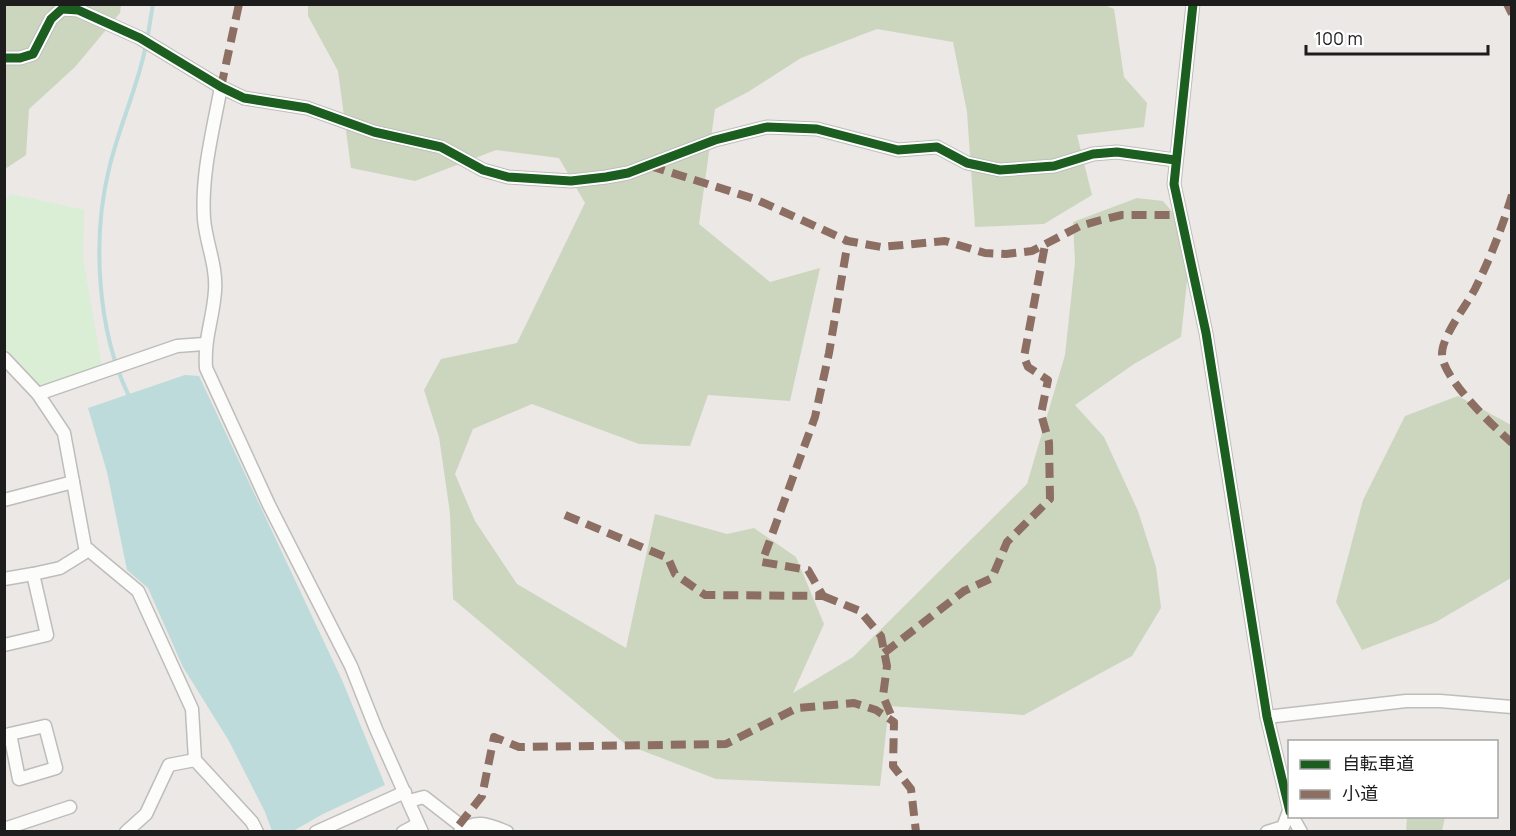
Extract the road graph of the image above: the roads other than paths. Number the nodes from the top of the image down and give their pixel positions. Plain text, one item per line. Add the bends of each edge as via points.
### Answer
1 (1193, 4) edge
2 (4, 58) edge
3 (221, 87) junction
4 (1175, 160) junction
5 (204, 344) junction
6 (4, 358) edge
7 (38, 394) junction
8 (73, 482) junction
9 (4, 500) edge
10 (89, 550) junction
11 (33, 574) junction
12 (4, 579) edge
13 (4, 645) edge
14 (1512, 707) edge
15 (1267, 717) junction
16 (7, 735) edge
17 (195, 760) junction
18 (407, 797) junction
19 (70, 807) dead end
20 (1288, 807) edge
21 (1288, 814) edge
22 (1293, 818) edge
23 (420, 828) edge
24 (4, 829) edge
25 (462, 830) edge
26 (126, 831) edge
27 (257, 831) edge
28 (316, 831) edge
29 (403, 831) edge
30 (507, 831) edge
31 (1267, 831) edge
32 (1301, 831) edge

1 - 4 street
2 - 3 street via 33,54 51,20 62,9 78,10 154,46
3 - 4 street via 244,98 307,108 374,132 441,147 483,171 508,177 571,181 628,173 716,140 777,127 818,129 898,150 937,147 967,163 1000,170 1054,166 1093,154 1117,152
3 - 5 street via 204,198 216,290
4 - 15 street via 1179,215 1206,333
5 - 7 street via 177,346
5 - 18 street via 206,368 269,505 351,666
6 - 7 street
7 - 8 street via 64,433
8 - 9 street
8 - 10 street via 85,547
10 - 11 street via 60,568
10 - 17 street via 138,591 192,709
11 - 12 street
11 - 13 street via 47,635
14 - 15 street via 1406,701
15 - 20 street
16 - 16 street via 45,726 56,768 19,779
17 - 26 street via 169,765 146,814
17 - 27 street
18 - 23 street
18 - 25 street via 424,796
18 - 28 street
19 - 24 street
21 - 31 street via 1283,827
22 - 32 street
23 - 29 street
25 - 30 street via 483,823

